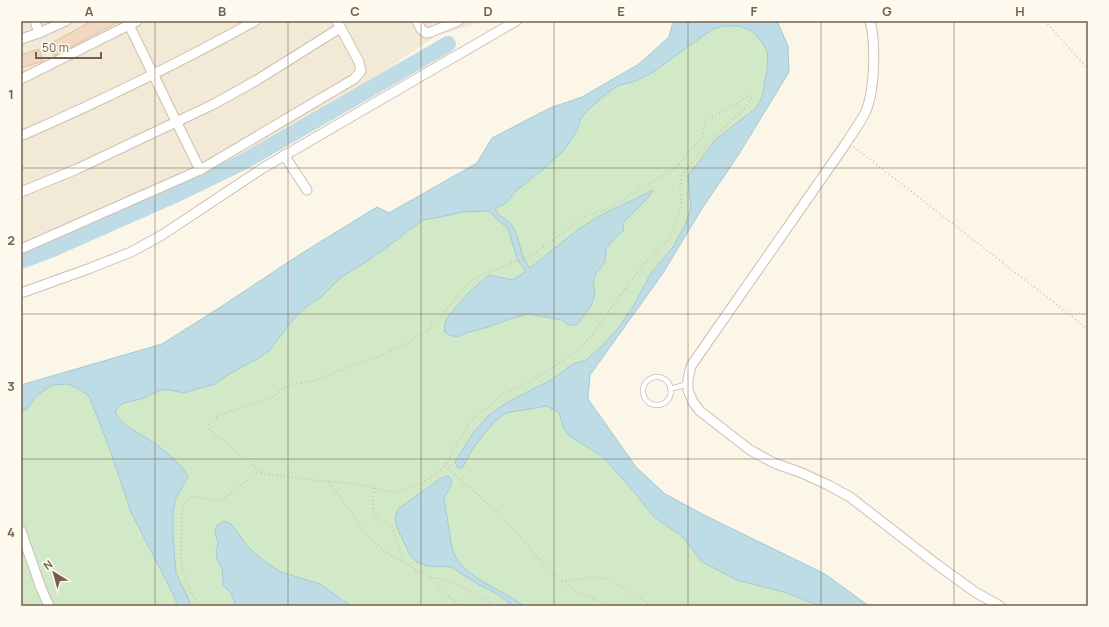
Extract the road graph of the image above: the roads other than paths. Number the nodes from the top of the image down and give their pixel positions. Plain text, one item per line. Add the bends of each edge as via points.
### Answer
1 (35, 21) edge
2 (66, 21) edge
3 (255, 21) edge
4 (417, 21) edge
5 (458, 21) edge
6 (516, 21) edge
7 (870, 21) edge
8 (133, 23) edge
9 (338, 25) edge
10 (39, 33) junction
11 (21, 39) edge
12 (153, 74) junction
13 (21, 79) edge
14 (176, 122) junction
15 (21, 136) edge
16 (284, 155) junction
17 (200, 170) junction
18 (307, 190) dead end
19 (21, 192) edge
20 (21, 249) edge
21 (21, 293) edge
22 (688, 384) junction
23 (670, 388) junction
24 (21, 531) edge
25 (49, 606) edge
26 (1000, 606) edge

1 - 10 street
2 - 10 street
3 - 12 street
4 - 5 street via 426,33
6 - 16 street
7 - 22 street via 875,57 870,97 865,112 847,142 691,366
8 - 12 street
8 - 13 street
9 - 14 street via 251,83
9 - 17 street via 359,62 361,71 354,79
10 - 11 street
12 - 14 street
12 - 15 street
14 - 17 street
14 - 19 street via 77,169
16 - 18 street
16 - 21 street via 175,227 131,252
17 - 20 street
22 - 23 lane
22 - 26 street via 693,402 700,411 750,450 850,497 935,563 975,592
23 - 23 lane via 669,398 662,404 653,405 644,396 646,383 653,378 662,378
24 - 25 street

